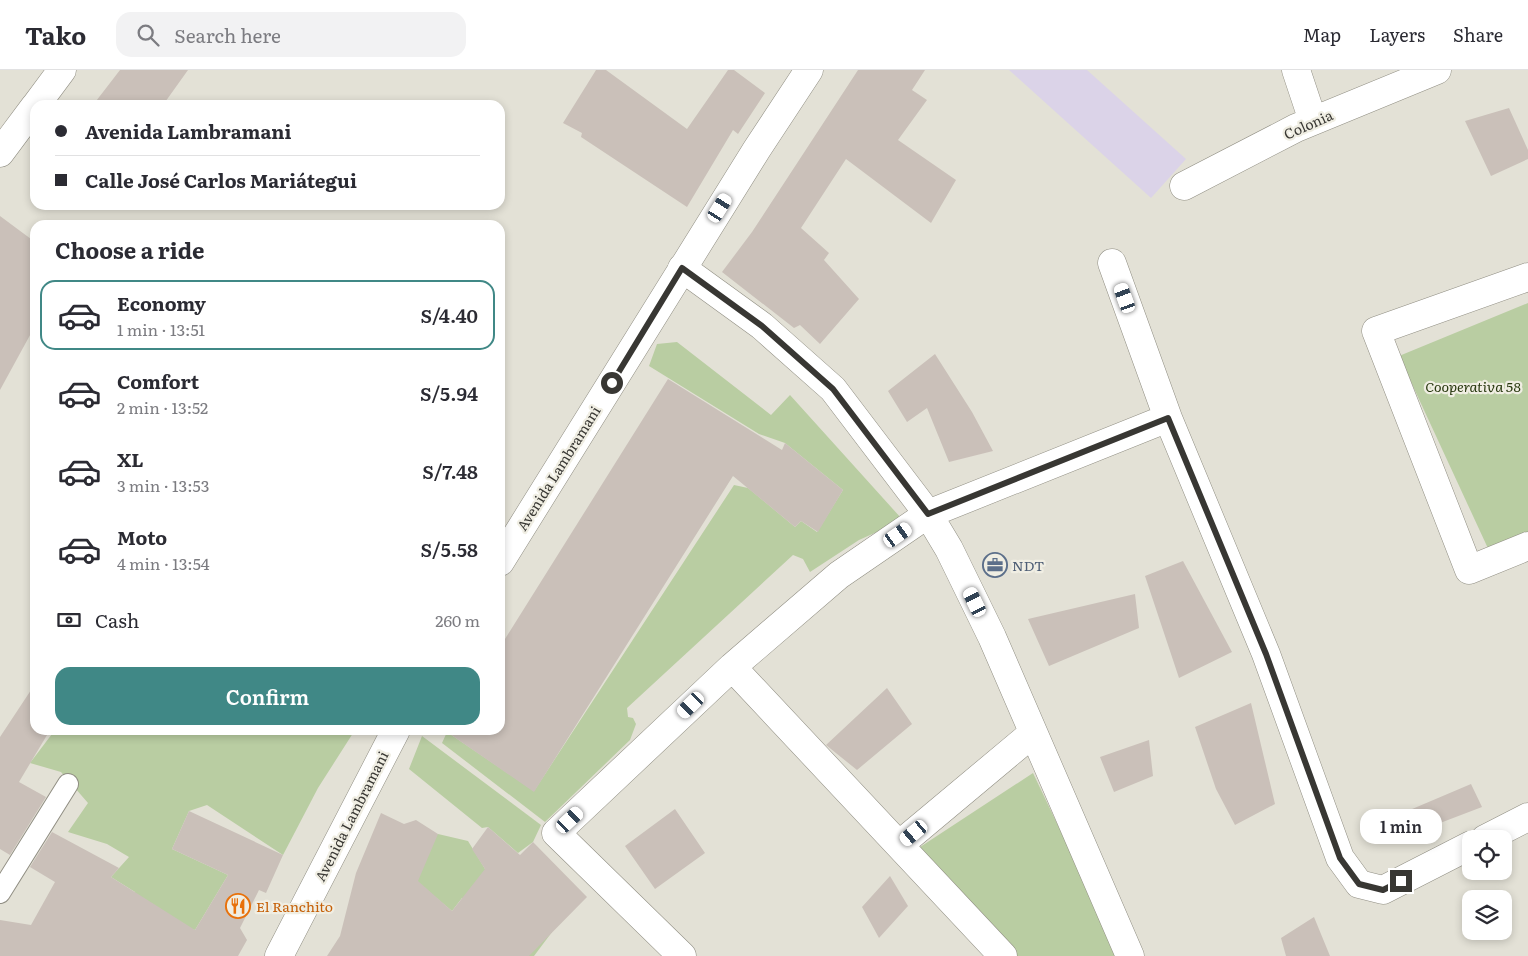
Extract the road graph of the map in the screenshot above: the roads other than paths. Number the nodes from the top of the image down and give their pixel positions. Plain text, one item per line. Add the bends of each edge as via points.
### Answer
1 (62, 70) edge
2 (809, 70) edge
3 (1296, 70) edge
4 (1437, 70) edge
5 (40, 100) edge
6 (30, 114) edge
7 (1312, 121) junction
8 (0, 153) edge
9 (1184, 186) dead end
10 (1112, 263) dead end
11 (682, 268) junction
12 (1528, 277) edge
13 (1168, 418) junction
14 (928, 514) junction
15 (1528, 546) edge
16 (505, 554) edge
17 (732, 667) junction
18 (1033, 733) junction
19 (393, 735) edge
20 (68, 784) dead end
21 (1528, 817) edge
22 (1503, 830) edge
23 (899, 845) junction
24 (1462, 850) edge
25 (0, 892) edge
26 (279, 956) edge
27 (682, 956) edge
28 (1003, 956) edge
29 (1130, 956) edge

1 - 5 street
2 - 11 street, Avenida Lambramani
3 - 7 street
4 - 7 street, Colonia
6 - 8 street
7 - 9 street, Colonia
10 - 13 street
11 - 14 street via 762,326 833,389
11 - 16 street, Avenida Lambramani
12 - 15 street via 1376,331 1469,570
13 - 14 street
13 - 24 street via 1266,654 1340,858 1359,884 1383,890
14 - 17 street via 839,576
14 - 18 street via 992,637
17 - 23 street
17 - 27 street via 556,833
18 - 23 street
18 - 29 street
19 - 26 street, Avenida Lambramani
20 - 25 lane
21 - 22 street
23 - 28 street

